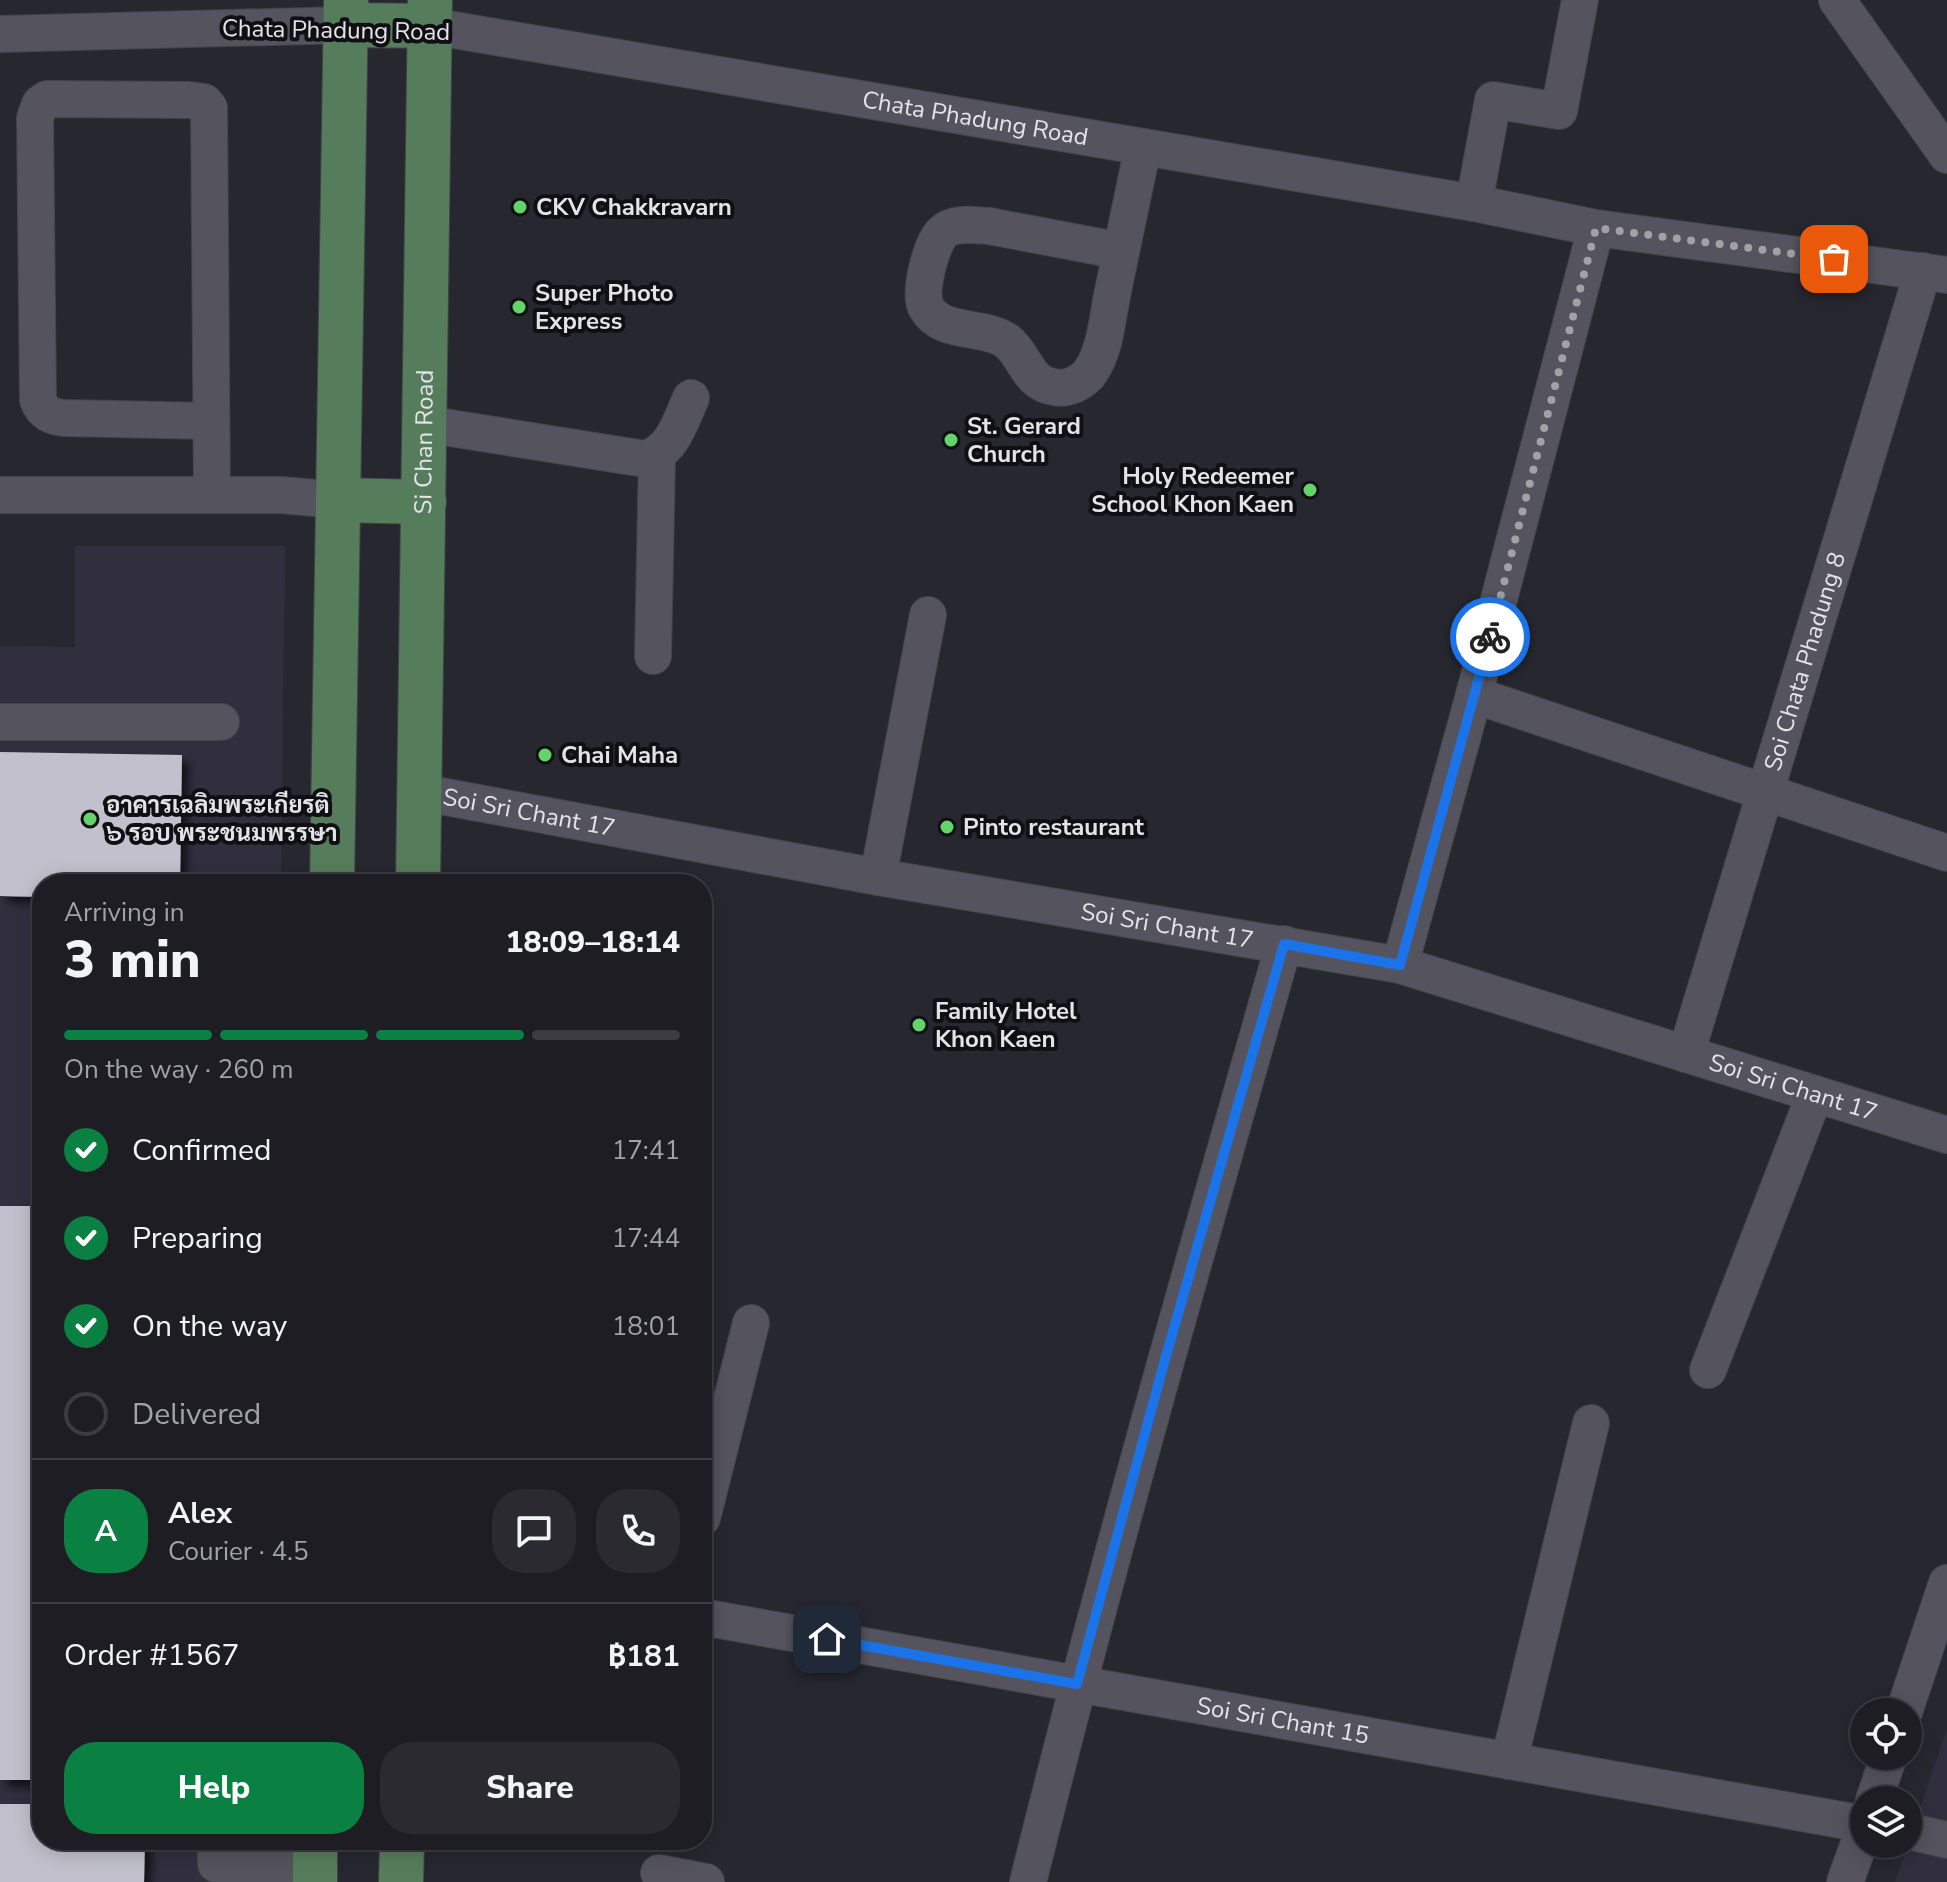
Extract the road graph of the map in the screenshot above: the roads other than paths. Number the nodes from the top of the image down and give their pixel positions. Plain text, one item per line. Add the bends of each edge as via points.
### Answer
1 (1580, 0) edge
2 (1837, 0) edge
3 (346, 12) edge
4 (431, 13) edge
5 (0, 34) edge
6 (1143, 147) junction
7 (1947, 155) edge
8 (1474, 203) junction
9 (1596, 228) junction
10 (1121, 251) junction
11 (1935, 273) edge
12 (691, 398) dead end
13 (211, 421) junction
14 (425, 424) junction
15 (657, 456) junction
16 (0, 495) edge
17 (212, 495) junction
18 (338, 500) junction
19 (424, 502) junction
20 (928, 615) dead end
21 (653, 656) dead end
22 (1474, 695) junction
23 (0, 722) edge
24 (221, 722) dead end
25 (419, 792) junction
26 (1766, 793) junction
27 (1947, 853) edge
28 (332, 874) edge
29 (418, 874) edge
30 (878, 877) junction
31 (1284, 944) junction
32 (1400, 965) junction
33 (1686, 1054) junction
34 (1815, 1094) junction
35 (1947, 1135) edge
36 (751, 1323) dead end
37 (1708, 1370) dead end
38 (1591, 1423) dead end
39 (712, 1478) edge
40 (1947, 1583) edge
41 (712, 1619) edge
42 (1077, 1684) junction
43 (1909, 1698) edge
44 (1509, 1761) junction
45 (1850, 1824) edge
46 (1922, 1834) edge
47 (1947, 1840) edge
48 (402, 1850) edge
49 (1853, 1858) edge
50 (216, 1862) edge
51 (315, 1862) edge
52 (659, 1873) dead end
53 (401, 1882) edge
54 (706, 1882) edge
55 (1028, 1882) edge
56 (1845, 1882) edge

1 - 8 street via 1559,111 1493,100
2 - 7 street
3 - 4 main road, Chata Phadung Road
3 - 5 street, Chata Phadung Road
3 - 18 main road
4 - 6 street, Chata Phadung Road
4 - 14 main road, Si Chan Road
6 - 8 street, Chata Phadung Road
6 - 10 street
8 - 9 street, Chata Phadung Road
9 - 11 street, Chata Phadung Road
9 - 22 street
10 - 10 street via 1099,356 1089,375 1068,388 1037,382 1008,342 948,325 926,309 923,298 937,240 957,226 989,226
11 - 26 street, Soi Chata Phadung 8
12 - 15 street
13 - 13 street via 65,418 41,409 35,118 47,99 189,100 209,108
13 - 17 street
14 - 15 street via 629,458
14 - 19 main road, Si Chan Road
15 - 21 street
16 - 17 street
17 - 18 street
18 - 19 main road
18 - 28 main road
19 - 25 main road, Si Chan Road
20 - 30 street
22 - 26 street
22 - 32 street
23 - 24 street
25 - 29 main road, Si Chan Road
25 - 30 street, Soi Sri Chant 17
26 - 27 street
26 - 33 street, Soi Chata Phadung 8
30 - 31 street, Soi Sri Chant 17
31 - 32 street, Soi Sri Chant 17
31 - 42 street
32 - 33 street, Soi Sri Chant 17
33 - 34 street, Soi Sri Chant 17
34 - 35 street, Soi Sri Chant 17
34 - 37 street
36 - 39 street
38 - 44 street
40 - 43 street
41 - 42 street, Soi Sri Chant 15
42 - 44 street, Soi Sri Chant 15
42 - 55 street
44 - 45 street, Soi Sri Chant 15
46 - 47 street
48 - 53 main road
49 - 56 street
50 - 51 street
52 - 54 street

